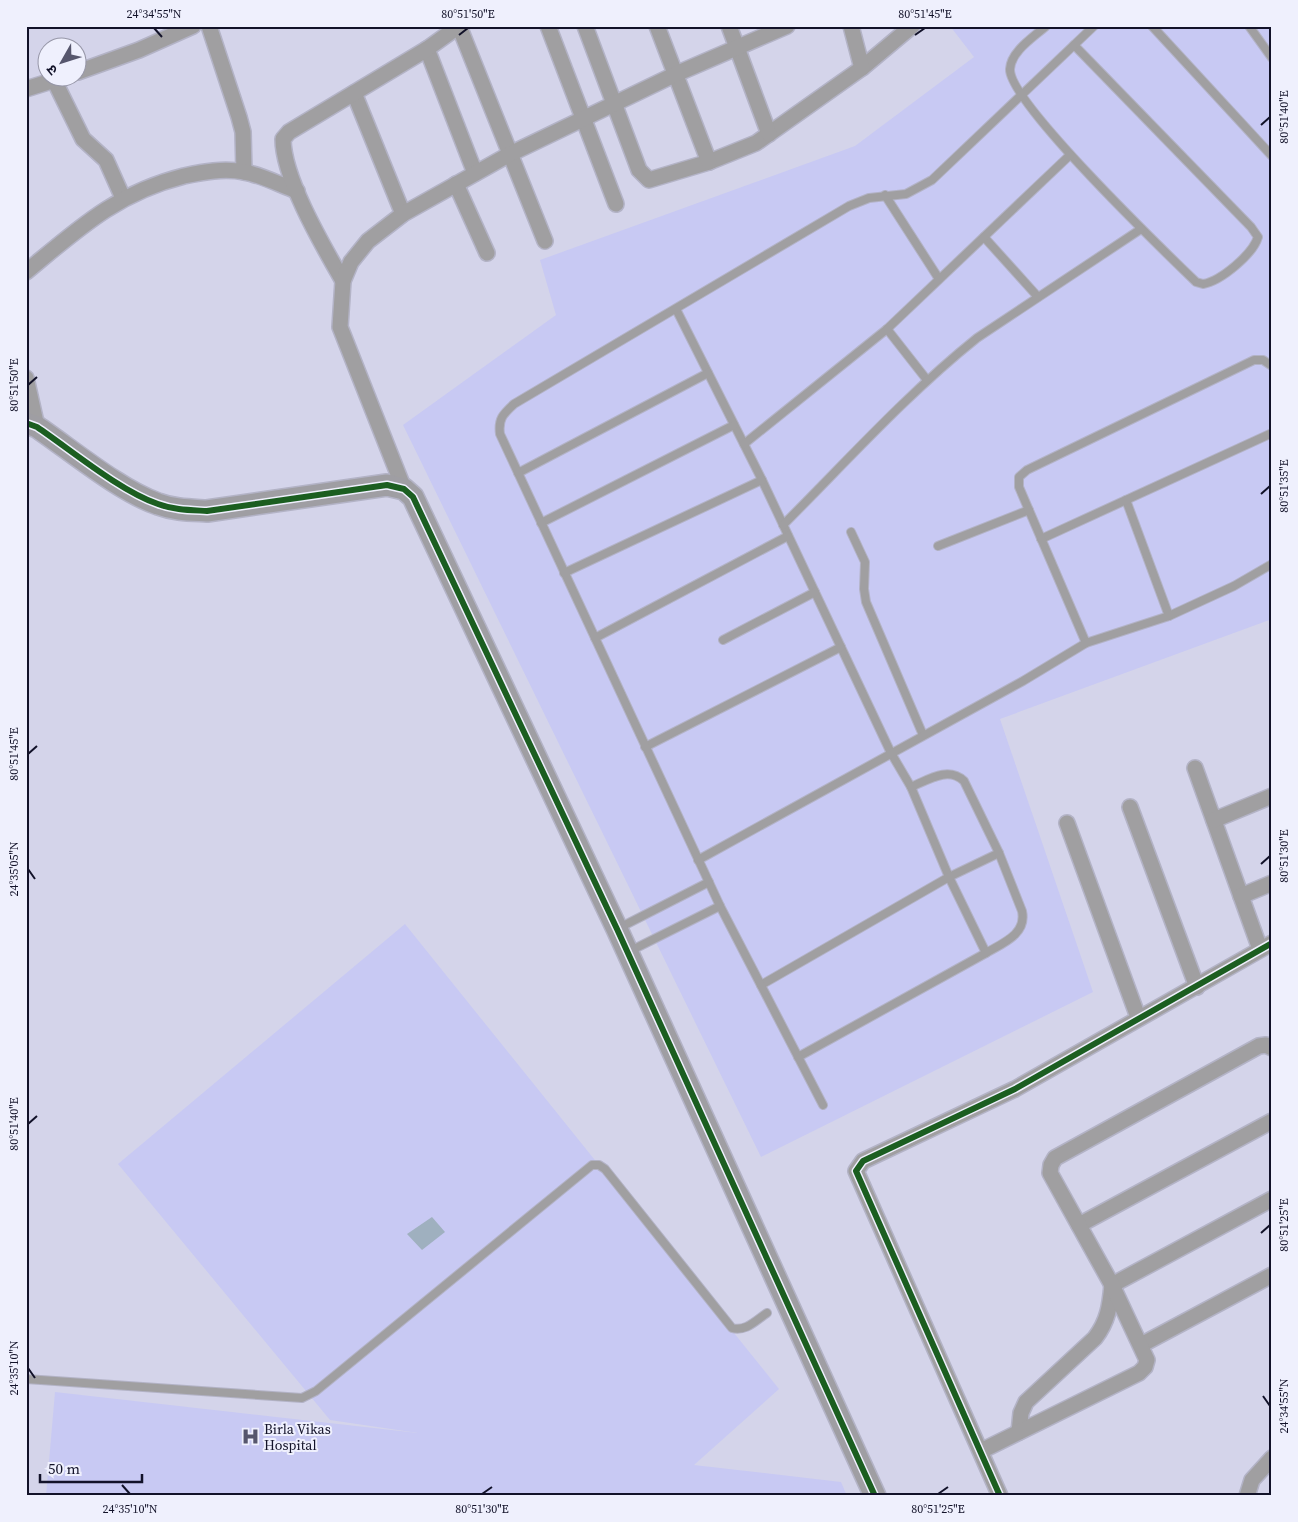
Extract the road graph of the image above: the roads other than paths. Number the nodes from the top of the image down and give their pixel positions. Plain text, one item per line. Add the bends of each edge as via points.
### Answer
1 (193, 26) edge
2 (209, 26) edge
3 (459, 26) edge
4 (548, 26) edge
5 (585, 26) edge
6 (657, 26) edge
7 (728, 26) edge
8 (787, 26) edge
9 (851, 26) edge
10 (912, 26) edge
11 (1046, 26) edge
12 (1094, 26) edge
13 (1152, 26) edge
14 (1249, 26) edge
15 (1074, 45) junction
16 (427, 48) junction
17 (736, 48) junction
18 (1272, 58) edge
19 (88, 68) edge
20 (862, 68) junction
21 (676, 74) junction
22 (38, 85) edge
23 (61, 88) edge
24 (26, 89) edge
25 (354, 93) junction
26 (1022, 96) junction
27 (614, 104) junction
28 (582, 119) junction
29 (769, 134) junction
30 (510, 154) junction
31 (1070, 155) junction
32 (1272, 156) edge
33 (709, 162) junction
34 (244, 172) junction
35 (475, 173) junction
36 (456, 184) junction
37 (297, 191) junction
38 (885, 195) junction
39 (123, 198) junction
40 (616, 204) dead end
41 (403, 214) junction
42 (1141, 228) junction
43 (984, 237) junction
44 (545, 241) dead end
45 (487, 253) dead end
46 (26, 272) edge
47 (939, 279) junction
48 (343, 281) junction
49 (1038, 297) junction
50 (676, 309) junction
51 (887, 329) junction
52 (1272, 366) edge
53 (708, 373) junction
54 (26, 378) edge
55 (927, 380) junction
56 (31, 425) edge
57 (734, 425) junction
58 (1272, 433) edge
59 (744, 444) junction
60 (518, 473) junction
61 (762, 480) junction
62 (404, 489) junction
63 (1126, 500) junction
64 (1029, 510) junction
65 (541, 523) junction
66 (783, 525) junction
67 (851, 532) dead end
68 (788, 536) junction
69 (1041, 539) junction
70 (938, 546) dead end
71 (1272, 564) edge
72 (564, 573) junction
73 (815, 592) junction
74 (1169, 616) junction
75 (594, 638) junction
76 (723, 640) dead end
77 (1086, 643) junction
78 (841, 647) junction
79 (923, 735) junction
80 (645, 747) junction
81 (891, 753) junction
82 (1195, 768) dead end
83 (910, 787) junction
84 (1272, 796) edge
85 (1130, 807) dead end
86 (1214, 820) junction
87 (1067, 823) dead end
88 (999, 853) junction
89 (698, 860) junction
90 (949, 878) junction
91 (709, 882) junction
92 (1272, 883) edge
93 (1241, 896) junction
94 (720, 906) junction
95 (617, 929) junction
96 (1266, 946) edge
97 (628, 952) junction
98 (986, 953) junction
99 (761, 985) junction
100 (1197, 986) junction
101 (1138, 1017) junction
102 (1272, 1048) edge
103 (798, 1057) junction
104 (823, 1105) dead end
105 (1272, 1121) edge
106 (1272, 1199) edge
107 (1079, 1225) junction
108 (1272, 1275) edge
109 (1112, 1285) junction
110 (767, 1313) dead end
111 (1142, 1345) junction
112 (26, 1378) edge
113 (1019, 1432) junction
114 (982, 1451) junction
115 (1272, 1458) edge
116 (875, 1496) edge
117 (1000, 1496) edge
118 (1247, 1496) edge

1 - 19 street
2 - 34 street via 243,132
3 - 16 street
3 - 30 street
4 - 28 street
5 - 27 street
6 - 21 street
7 - 17 street
8 - 17 street
9 - 20 street
10 - 20 street
11 - 26 lane via 1013,59 1011,78
12 - 15 lane
13 - 32 lane
14 - 18 lane
15 - 26 lane
15 - 42 lane via 1258,237 1256,246 1221,278 1203,284 1196,282
16 - 25 street
16 - 35 street
17 - 21 street
17 - 29 street
20 - 29 street
21 - 27 street
21 - 33 street
22 - 24 street
23 - 39 street via 83,139 106,160
25 - 37 street via 289,132 283,139 283,149
25 - 41 street
26 - 31 lane
26 - 38 lane via 932,180 906,194
27 - 28 street
27 - 33 street via 639,170 649,180
28 - 30 street
28 - 40 street
29 - 33 street via 742,150
30 - 35 street
30 - 44 street
31 - 42 lane
31 - 43 lane
34 - 37 street
34 - 39 street via 200,172 168,180
35 - 36 street
36 - 41 street
36 - 45 street
37 - 48 street
38 - 47 lane
38 - 50 lane via 849,206
39 - 46 street via 94,216
41 - 48 street via 368,241 351,262
42 - 49 lane
43 - 47 lane
43 - 49 lane
47 - 51 lane
48 - 62 street via 340,327
49 - 55 lane via 977,338
50 - 53 lane
50 - 60 lane via 514,404 504,413 498,422 500,434
51 - 55 lane
51 - 59 lane
52 - 64 lane via 1263,360 1254,360 1027,470 1019,477 1019,487
53 - 57 lane
53 - 60 lane
54 - 56 street
55 - 66 lane
56 - 62 street via 137,496 179,510 207,511 387,485
57 - 59 lane
57 - 65 lane
58 - 63 lane
59 - 61 lane
60 - 65 lane
61 - 66 lane
61 - 72 lane
62 - 95 street via 413,497
63 - 69 lane
63 - 74 lane
64 - 69 lane
64 - 70 lane
65 - 72 lane
66 - 68 lane
67 - 79 lane via 865,562 866,602
68 - 73 lane
68 - 75 lane
69 - 77 lane
71 - 74 lane via 1234,586
72 - 75 lane
73 - 76 lane
73 - 78 lane
74 - 77 lane
75 - 80 lane
77 - 79 lane
78 - 80 lane
78 - 81 lane
79 - 81 lane
80 - 89 lane
81 - 83 lane
81 - 89 lane
82 - 86 street
83 - 88 lane via 945,774 958,775 964,781
83 - 90 lane
84 - 86 street
85 - 100 street
86 - 93 street
87 - 101 street
88 - 90 lane
88 - 98 lane via 1024,920 1013,937
89 - 91 lane
90 - 98 lane
90 - 99 lane
91 - 94 lane
91 - 95 lane
92 - 93 street
93 - 96 street
94 - 97 lane
94 - 99 lane
95 - 97 street
96 - 100 street
97 - 116 street
98 - 103 lane
99 - 103 lane
100 - 101 street
101 - 114 street via 1015,1089 863,1161 856,1171
102 - 107 street via 1259,1046 1055,1158 1050,1173
103 - 104 lane
105 - 107 street
106 - 109 street
107 - 109 street
108 - 111 street
109 - 111 street
109 - 113 street via 1104,1327 1026,1402
110 - 112 lane via 739,1330 725,1322 599,1165 584,1170 324,1385 302,1398
111 - 113 street via 1147,1360 1139,1373
113 - 114 street
114 - 117 street
115 - 118 street via 1252,1480

